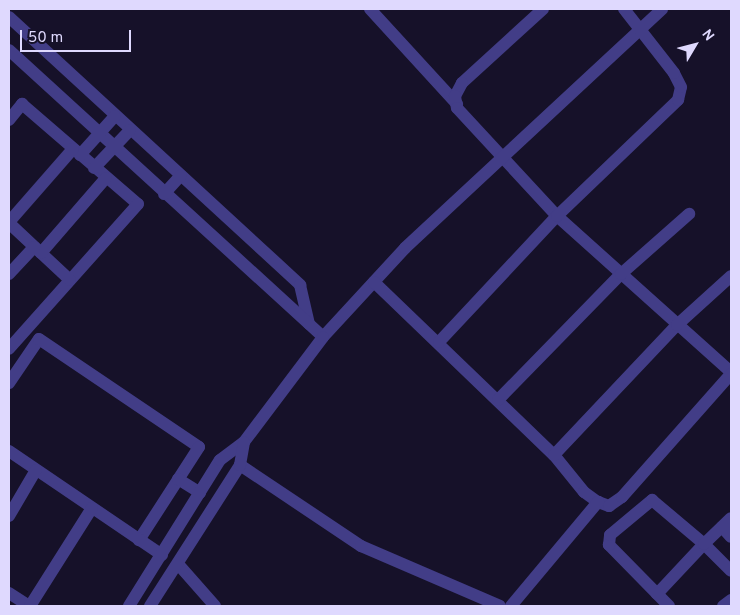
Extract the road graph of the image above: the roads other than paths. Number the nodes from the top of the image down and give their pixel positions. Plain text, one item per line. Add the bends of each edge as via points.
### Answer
1 (370, 9) edge
2 (543, 9) edge
3 (624, 9) edge
4 (662, 9) edge
5 (9, 17) edge
6 (642, 29) junction
7 (9, 50) edge
8 (457, 104) junction
9 (115, 116) junction
10 (9, 120) edge
11 (130, 130) junction
12 (98, 135) junction
13 (112, 148) junction
14 (77, 152) junction
15 (501, 156) junction
16 (94, 168) junction
17 (181, 175) junction
18 (106, 178) junction
19 (164, 194) junction
20 (689, 214) dead end
21 (557, 216) junction
22 (9, 222) edge
23 (38, 250) junction
24 (9, 274) edge
25 (621, 274) junction
26 (731, 276) edge
27 (70, 280) junction
28 (374, 282) junction
29 (309, 324) junction
30 (677, 325) junction
31 (323, 337) junction
32 (438, 342) junction
33 (9, 348) edge
34 (731, 373) edge
35 (9, 383) edge
36 (498, 400) junction
37 (244, 442) junction
38 (9, 452) edge
39 (554, 455) junction
40 (240, 465) junction
41 (36, 470) junction
42 (178, 479) junction
43 (200, 494) junction
44 (598, 502) junction
45 (92, 508) junction
46 (9, 516) edge
47 (731, 518) edge
48 (722, 527) junction
49 (731, 537) edge
50 (139, 540) junction
51 (704, 544) junction
52 (162, 556) junction
53 (178, 564) junction
54 (731, 571) edge
55 (9, 594) edge
56 (657, 594) junction
57 (731, 600) edge
58 (29, 606) edge
59 (129, 606) edge
60 (150, 606) edge
61 (215, 606) edge
62 (500, 606) edge
63 (512, 606) edge
64 (669, 606) edge
65 (724, 606) edge

1 - 8 street
2 - 8 street via 462,83 455,96
3 - 6 street
4 - 6 street
5 - 9 street
6 - 15 street
6 - 21 street via 674,73 681,94 663,116
7 - 12 street
8 - 15 street
9 - 11 street
9 - 12 street
10 - 14 street via 22,104
11 - 13 street
11 - 17 street
12 - 13 street
12 - 14 street
13 - 16 street
13 - 19 street
14 - 16 street
14 - 22 street
15 - 21 street
15 - 28 street
16 - 18 street
17 - 19 street
17 - 29 street via 300,285
18 - 23 street
18 - 27 street via 138,204
19 - 29 street
20 - 25 street
21 - 25 street
21 - 32 street
22 - 23 street
23 - 24 street
23 - 27 street
25 - 30 street
25 - 36 street
26 - 30 street
27 - 33 street
28 - 31 street
28 - 32 street
29 - 31 street
30 - 34 street
30 - 39 street
31 - 37 street
32 - 36 street
34 - 44 street via 622,497 610,506
35 - 42 street via 39,339 199,447
36 - 39 street
37 - 40 street
37 - 43 street via 220,460
38 - 41 street
39 - 44 street via 584,492
40 - 53 street
40 - 62 street via 361,546
41 - 45 street
41 - 46 street
42 - 43 street
42 - 50 street
43 - 52 street
44 - 63 street
45 - 50 street
45 - 58 street
47 - 48 street
48 - 49 street
48 - 51 street
50 - 52 street
51 - 54 street
51 - 56 street
51 - 56 street via 652,500 610,535 609,545
52 - 59 street
53 - 60 street
53 - 61 street
55 - 58 street
56 - 64 street
57 - 65 street

